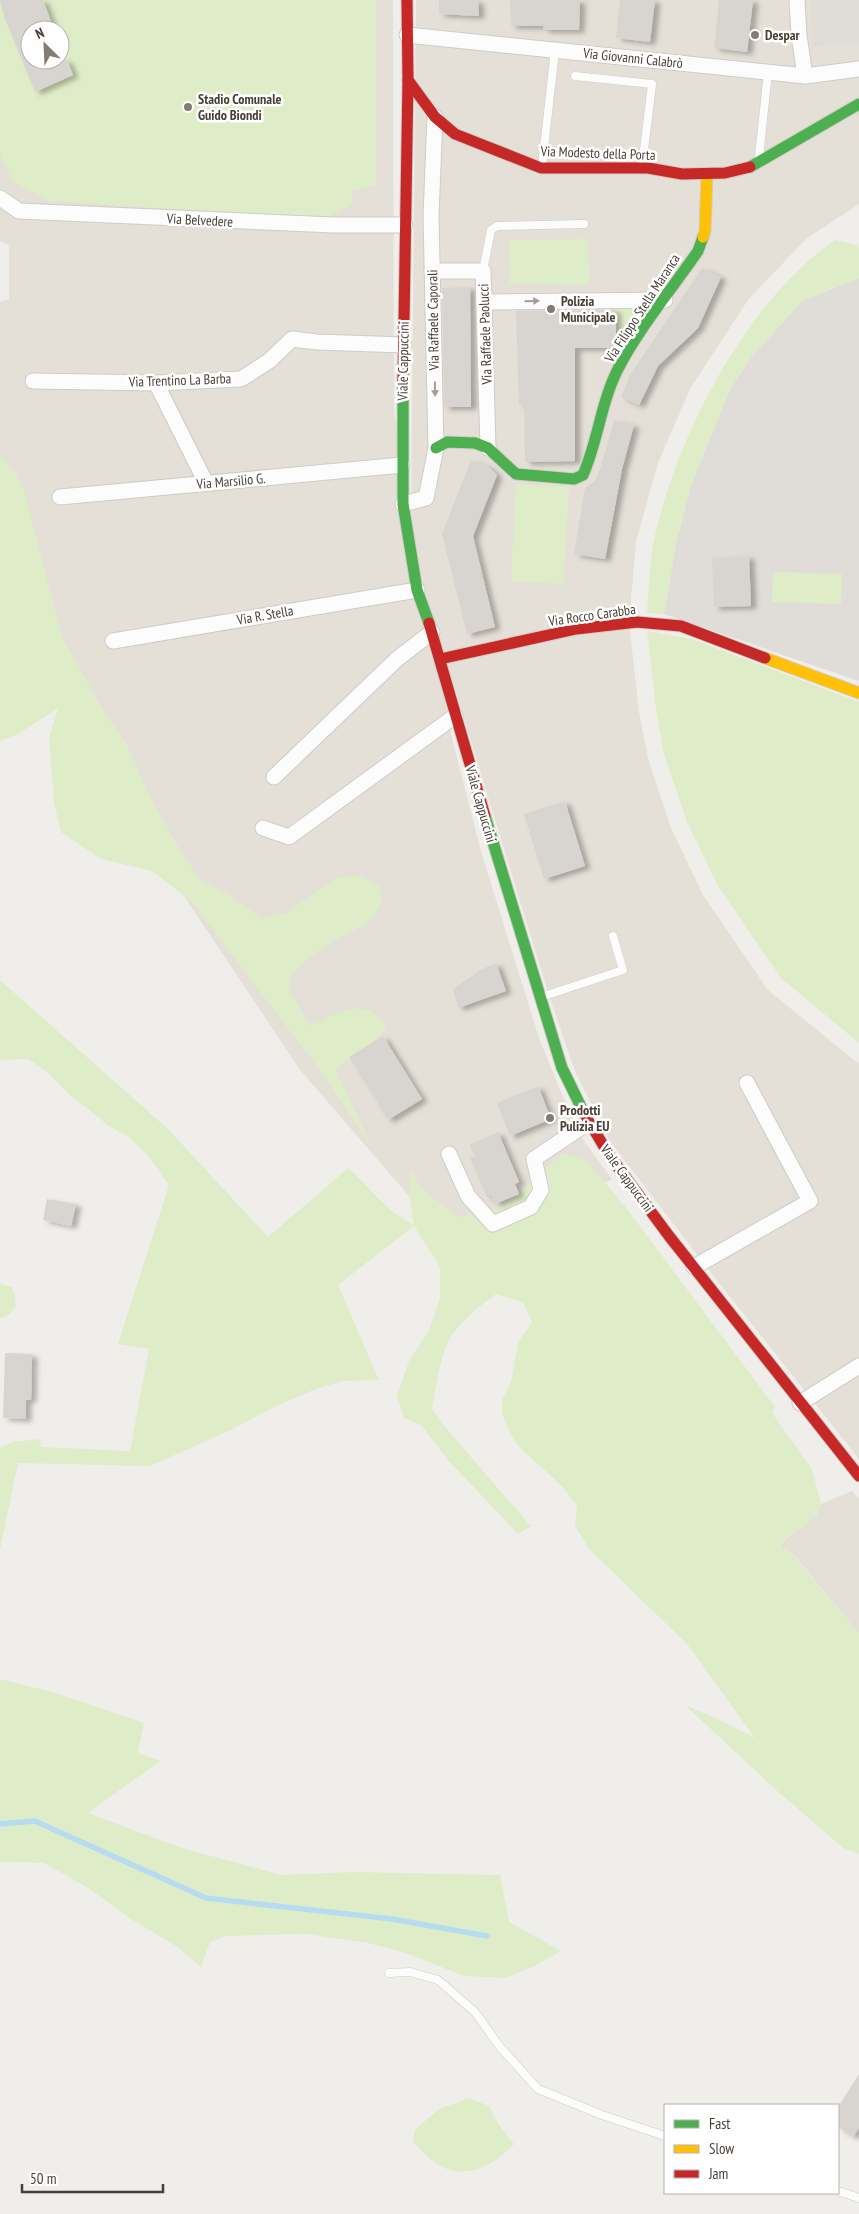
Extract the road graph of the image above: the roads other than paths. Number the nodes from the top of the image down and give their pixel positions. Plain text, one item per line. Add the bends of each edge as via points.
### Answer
1 (407, 0) edge
2 (797, 0) edge
3 (408, 35) junction
4 (555, 50) junction
5 (859, 69) edge
6 (768, 72) junction
7 (575, 76) dead end
8 (805, 76) junction
9 (408, 80) junction
10 (859, 104) edge
11 (435, 116) junction
12 (759, 162) junction
13 (541, 168) junction
14 (642, 168) junction
15 (707, 174) junction
16 (0, 198) edge
17 (584, 224) dead end
18 (405, 225) junction
19 (432, 271) junction
20 (482, 271) junction
21 (665, 300) junction
22 (484, 302) junction
23 (404, 345) junction
24 (33, 381) dead end
25 (156, 383) junction
26 (436, 448) junction
27 (488, 448) junction
28 (402, 464) junction
29 (206, 483) junction
30 (60, 497) dead end
31 (403, 504) junction
32 (417, 590) junction
33 (432, 632) junction
34 (113, 641) dead end
35 (440, 659) junction
36 (859, 693) edge
37 (455, 716) junction
38 (274, 776) dead end
39 (263, 828) dead end
40 (613, 936) dead end
41 (540, 998) junction
42 (747, 1083) dead end
43 (589, 1122) junction
44 (450, 1154) dead end
45 (694, 1267) junction
46 (859, 1366) edge
47 (800, 1403) junction
48 (859, 1476) edge
49 (389, 1973) dead end
50 (664, 2136) edge
51 (839, 2191) edge
52 (859, 2198) edge

1 - 3 street, Viale Cappuccini
2 - 8 street
3 - 4 street, Via Giovanni Calabrò
3 - 9 street, Viale Cappuccini
4 - 6 street, Via Giovanni Calabrò
4 - 13 lane
5 - 8 street, Via Giovanni Calabrò
6 - 8 street, Via Giovanni Calabrò
6 - 12 lane
7 - 14 lane via 652,84
9 - 11 street, Via Modesto della Porta
9 - 18 street, Viale Cappuccini
10 - 12 street, Via Modesto della Porta
11 - 13 street, Via Modesto della Porta via 455,134
11 - 19 street, Via Raffaele Caporali
12 - 15 street, Via Modesto della Porta via 749,168
13 - 14 street, Via Modesto della Porta
14 - 15 street, Via Modesto della Porta
15 - 21 street, Via Filippo Stella Maranca via 705,231 698,251
16 - 18 street, Via Belvedere via 19,212
17 - 20 lane via 497,226 491,230
18 - 23 street, Viale Cappuccini
19 - 20 street, Via Raffaele Paolucci
19 -> 26 street, Via Raffaele Caporali
20 - 22 street, Via Raffaele Paolucci
22 -> 21 street
21 - 27 street, Via Filippo Stella Maranca via 618,369 583,475 574,479 516,474
22 - 27 street, Via Raffaele Paolucci
23 - 25 street, Via Trentino La Barba via 292,339 269,361 241,379
23 - 28 street, Viale Cappuccini
24 - 25 street, Via Trentino La Barba
25 - 29 street
26 - 27 street, Via Filippo Stella Maranca via 447,442 475,442
26 - 31 street, Via Raffaele Caporali via 426,498
28 - 29 street, Via Marsilio G.
28 - 31 street, Viale Cappuccini
29 - 30 street, Via Marsilio G.
31 - 32 street, Viale Cappuccini
32 - 33 street, Viale Cappuccini
32 - 34 street, Via R. Stella
33 - 35 street, Viale Cappuccini
33 - 38 street via 397,659
35 - 36 street, Via Rocco Carabba via 576,629 637,622 681,626
35 - 37 street, Viale Cappuccini
37 - 39 street via 289,837
37 - 41 street, Viale Cappuccini
40 - 41 lane via 622,970
41 - 43 street, Viale Cappuccini via 562,1068
42 - 45 street via 810,1201
43 - 44 street via 534,1159 541,1190 531,1207 493,1224 468,1196
43 - 45 street, Viale Cappuccini via 609,1155
45 - 47 street, Viale Cappuccini
46 - 47 street
47 - 48 street, Viale Cappuccini
49 - 50 lane via 410,1972 438,1980 475,2012 500,2047 538,2089 602,2116
51 - 52 lane

